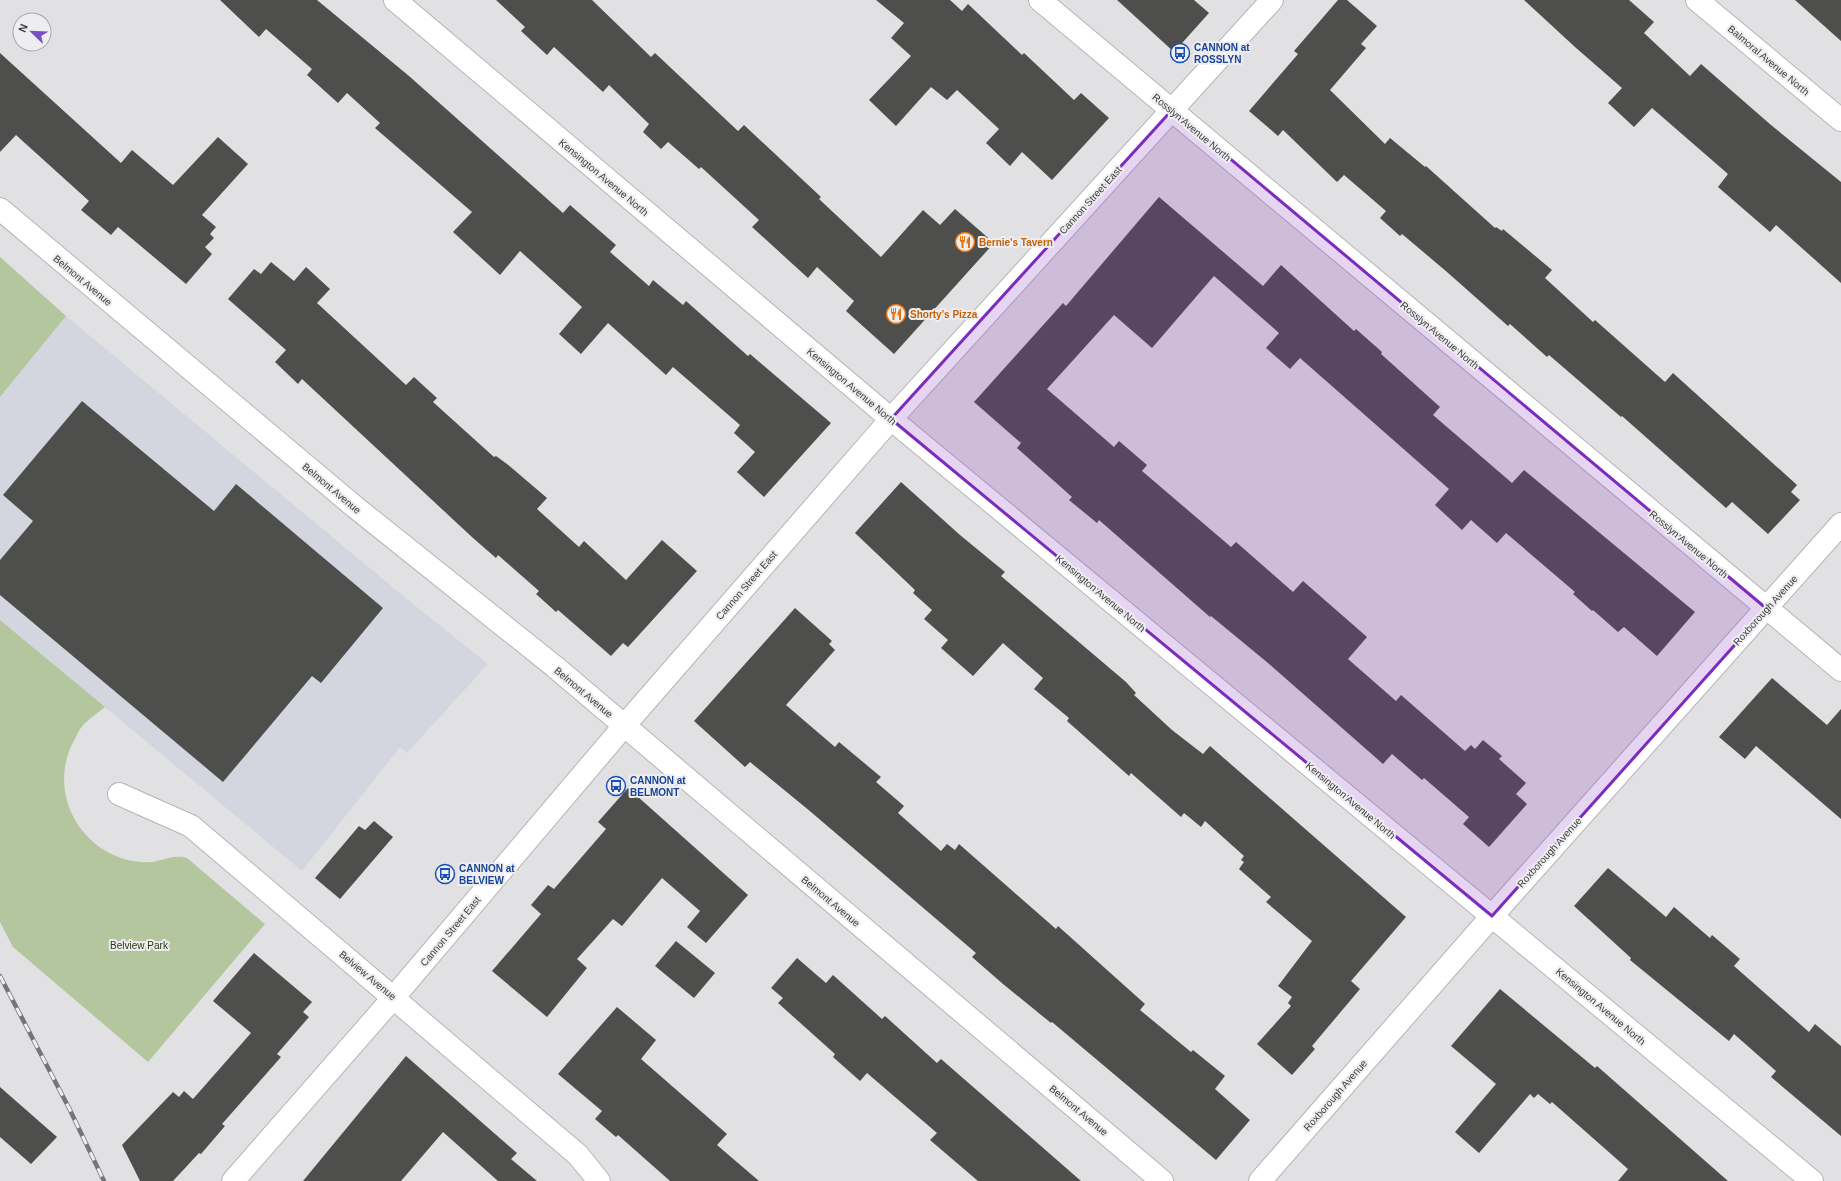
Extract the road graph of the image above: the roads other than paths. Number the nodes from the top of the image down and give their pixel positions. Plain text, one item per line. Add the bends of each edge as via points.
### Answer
1 (395, 0) edge
2 (1040, 0) edge
3 (1272, 0) edge
4 (1697, 0) edge
5 (1172, 110) junction
6 (1841, 120) edge
7 (0, 209) edge
8 (891, 419) junction
9 (1841, 524) edge
10 (1767, 609) junction
11 (1841, 670) edge
12 (624, 726) junction
13 (119, 794) dead end
14 (1492, 916) junction
15 (394, 997) junction
16 (233, 1181) edge
17 (599, 1181) edge
18 (1162, 1181) edge
19 (1260, 1181) edge
20 (1812, 1181) edge

1 - 8 street, Kensington Avenue North
2 - 5 street, Rosslyn Avenue North
3 - 5 street, Cannon Street East
4 - 6 street, Balmoral Avenue North
5 - 8 street, Cannon Street East
5 - 10 street, Rosslyn Avenue North
7 - 12 street, Belmont Avenue via 355,507 548,661
8 - 12 street, Cannon Street East
8 - 14 street, Kensington Avenue North
9 - 10 street, Roxborough Avenue
10 - 11 street, Rosslyn Avenue North
10 - 14 street, Roxborough Avenue
12 - 15 street, Cannon Street East
12 - 18 street, Belmont Avenue
13 - 15 street, Belview Avenue via 191,826
14 - 19 street, Roxborough Avenue
14 - 20 street, Kensington Avenue North
15 - 16 street, Cannon Street East
15 - 17 street, Belview Avenue via 578,1155

